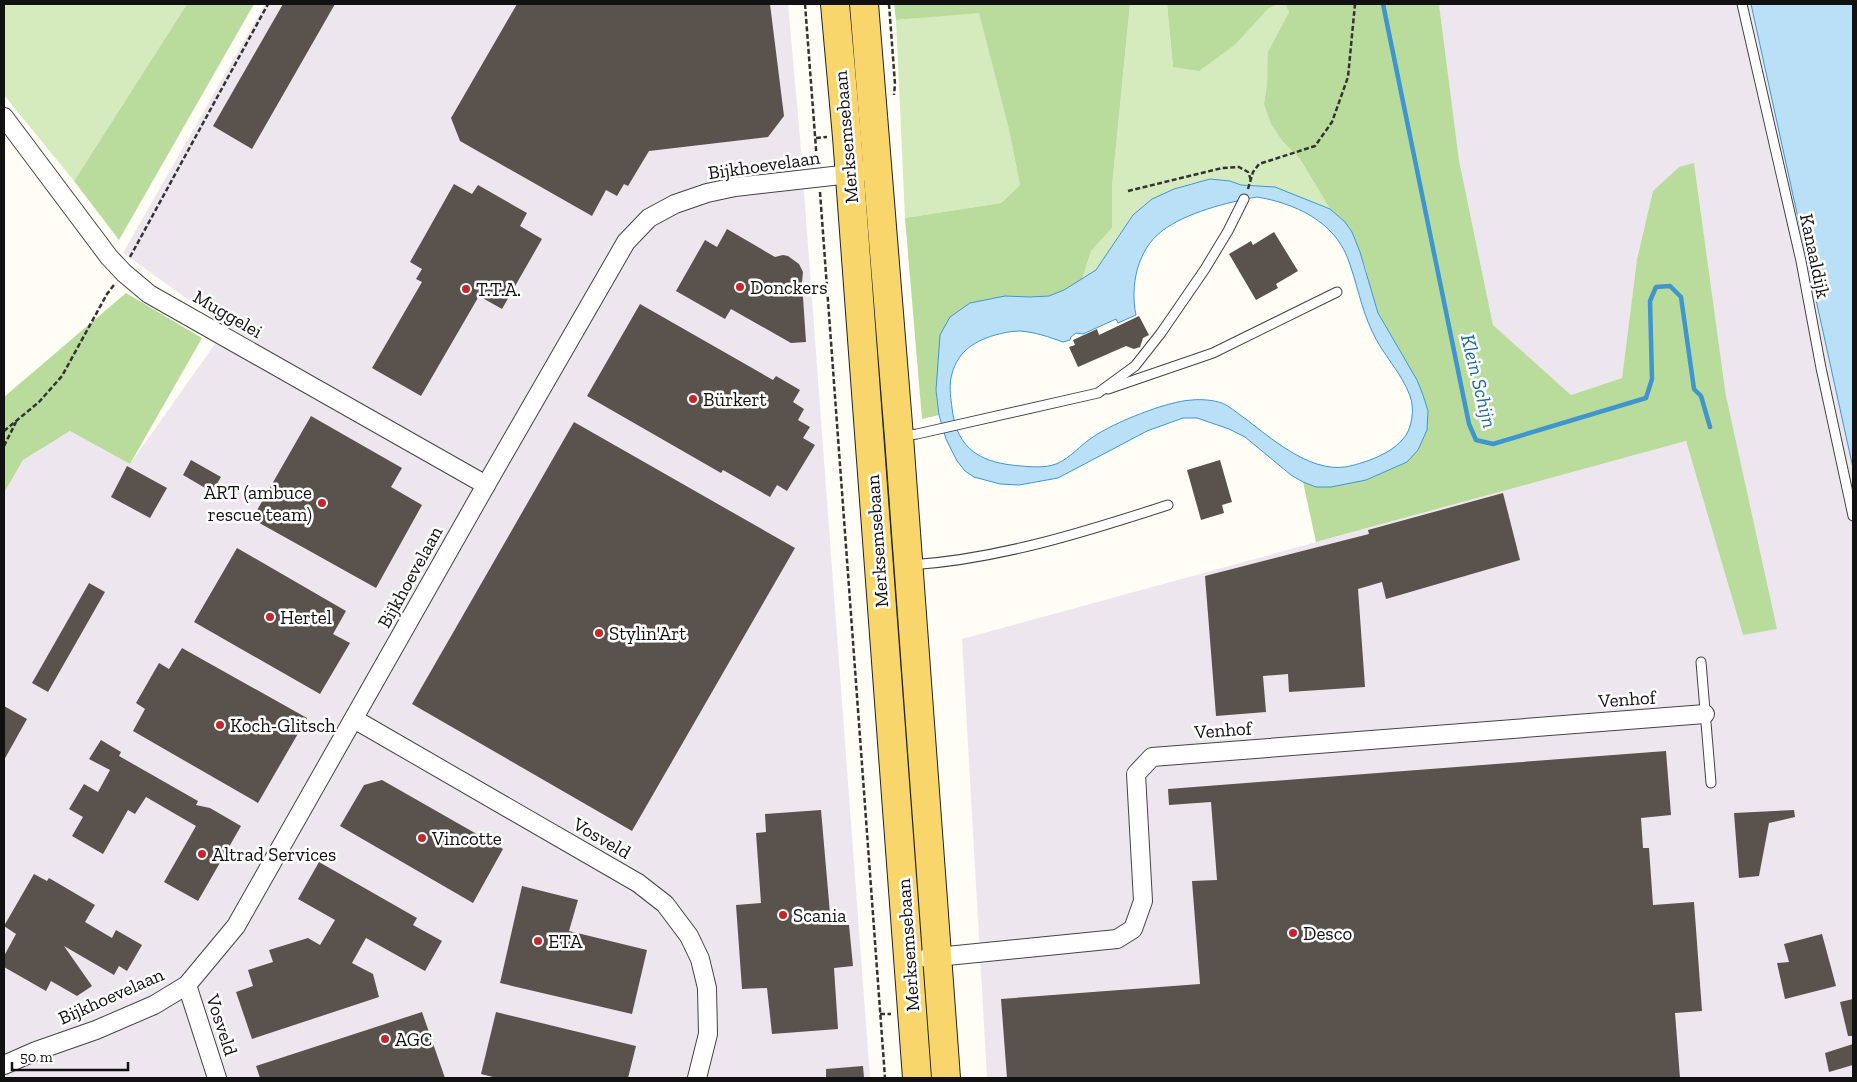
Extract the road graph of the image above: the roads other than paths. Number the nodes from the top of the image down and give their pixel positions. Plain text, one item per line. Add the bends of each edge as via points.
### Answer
1 (835, 4) edge
2 (864, 4) edge
3 (1742, 4) edge
4 (4, 117) edge
5 (878, 172) junction
6 (849, 174) junction
7 (1244, 199) dead end
8 (1337, 292) dead end
9 (1098, 393) junction
10 (899, 437) junction
11 (486, 485) junction
12 (1168, 505) dead end
13 (1853, 516) edge
14 (908, 565) junction
15 (1701, 662) dead end
16 (1705, 714) junction
17 (354, 719) junction
18 (1711, 782) dead end
19 (937, 957) junction
20 (909, 960) junction
21 (187, 985) junction
22 (4, 1065) edge
23 (217, 1078) edge
24 (697, 1078) edge
25 (918, 1078) edge
26 (946, 1078) edge

1 - 6 main road, Merksemsebaan
2 - 5 main road, Merksemsebaan
3 - 13 lane, Kanaaldijk via 1801,261
4 - 11 street, Muggelei via 96,240 123,272 149,294
5 - 6 street, Bijkhoevelaan
5 - 10 main road, Merksemsebaan
6 - 11 street, Bijkhoevelaan via 707,193 675,204 649,218 626,242
6 - 20 main road, Merksemsebaan
7 - 9 lane via 1205,269 1161,333 1135,366
8 - 9 lane via 1214,353
9 - 10 lane
10 - 14 main road, Merksemsebaan
11 - 17 street, Bijkhoevelaan
12 - 14 lane via 1020,549
14 - 19 main road, Merksemsebaan
15 - 16 lane
16 - 18 lane
16 - 19 street, Venhof via 1152,757 1136,774 1143,901 1133,929 1117,939
17 - 21 street, Bijkhoevelaan via 236,926
17 - 24 street, Vosveld via 638,883 665,904 689,936 700,959 707,988 708,1034
19 - 20 street, Venhof
19 - 26 main road, Merksemsebaan
20 - 25 main road, Merksemsebaan
21 - 22 street, Bijkhoevelaan via 154,1005
21 - 23 street, Vosveld

